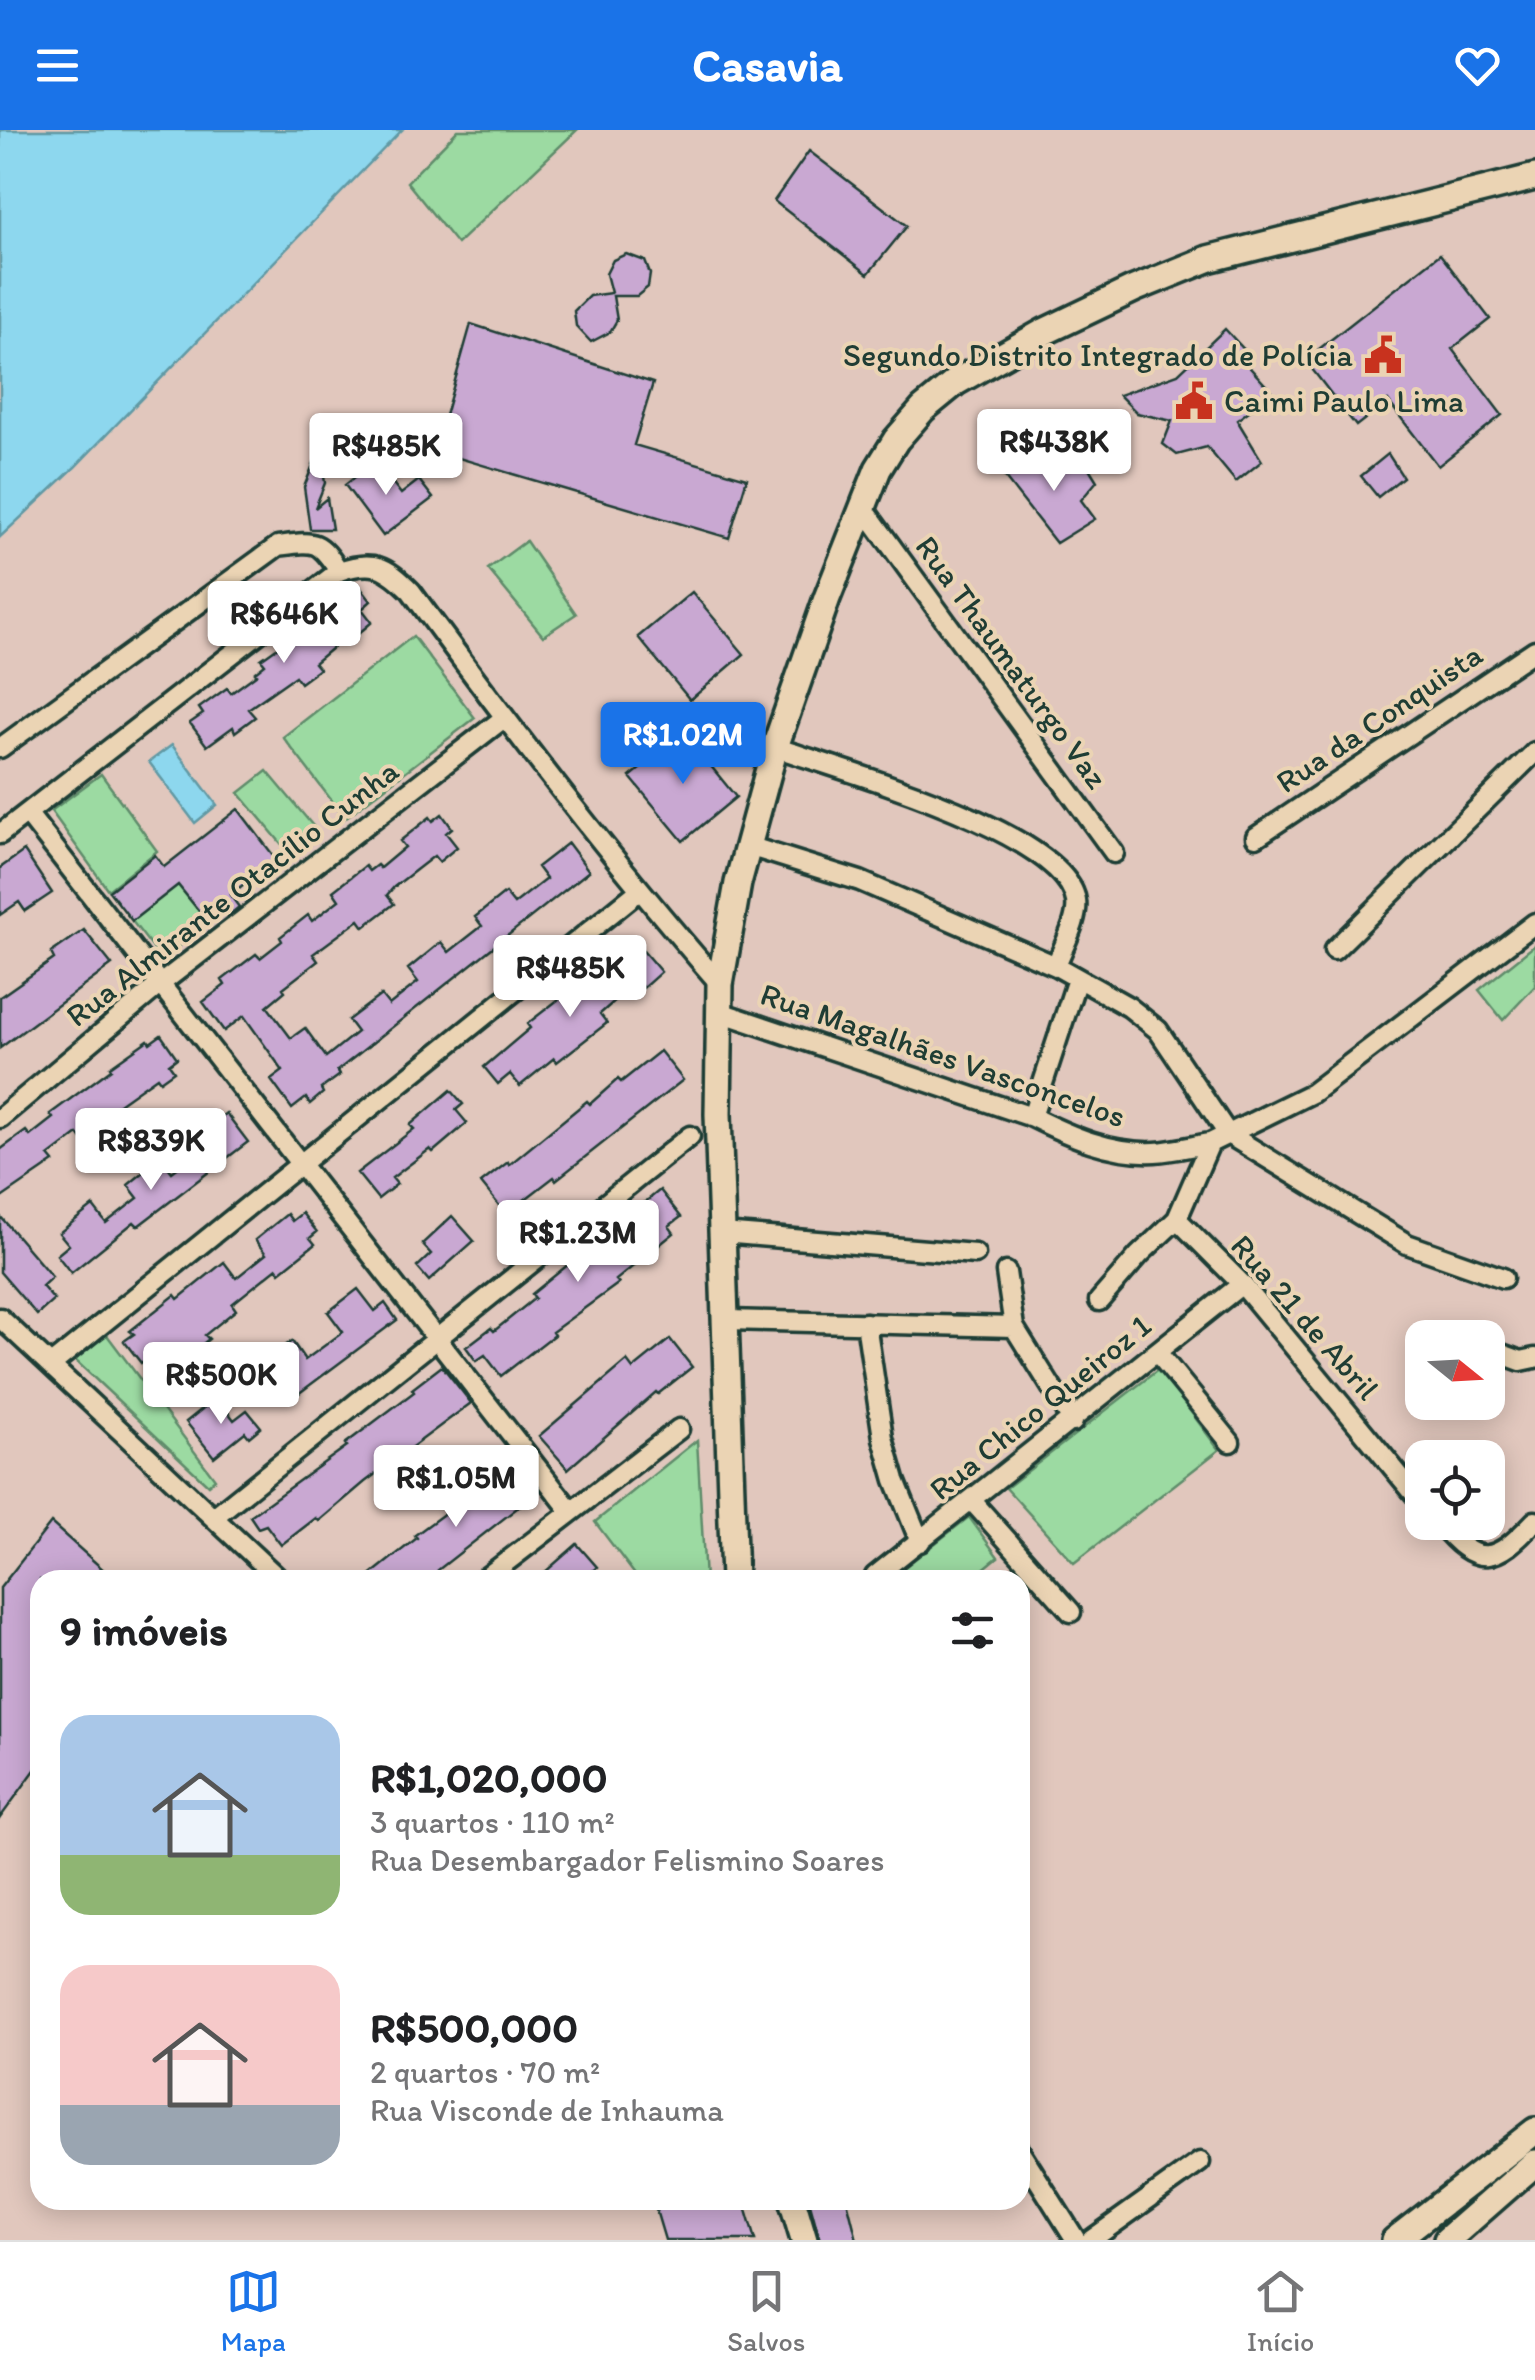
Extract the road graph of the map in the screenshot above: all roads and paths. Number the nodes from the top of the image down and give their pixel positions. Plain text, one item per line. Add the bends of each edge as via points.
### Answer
1 (1535, 177) edge
2 (862, 506) junction
3 (339, 571) junction
4 (1535, 650) edge
5 (504, 718) junction
6 (775, 747) junction
7 (0, 748) edge
8 (1535, 752) edge
9 (27, 813) junction
10 (0, 834) edge
11 (1256, 837) dead end
12 (748, 846) junction
13 (1114, 854) dead end
14 (639, 891) junction
15 (1535, 923) edge
16 (1334, 950) dead end
17 (1056, 966) junction
18 (1077, 978) junction
19 (720, 984) junction
20 (160, 985) junction
21 (717, 1011) junction
22 (1032, 1117) junction
23 (0, 1118) edge
24 (1228, 1134) junction
25 (690, 1136) dead end
26 (1210, 1143) junction
27 (299, 1163) junction
28 (1177, 1219) junction
29 (722, 1233) junction
30 (975, 1254) dead end
31 (1006, 1272) dead end
32 (1503, 1278) dead end
33 (1242, 1284) junction
34 (1099, 1301) dead end
35 (0, 1318) edge
36 (728, 1320) junction
37 (866, 1323) junction
38 (1014, 1328) junction
39 (438, 1340) junction
40 (1157, 1352) junction
41 (1505, 1355) edge
42 (1535, 1358) edge
43 (51, 1365) junction
44 (1072, 1422) junction
45 (679, 1430) dead end
46 (1230, 1442) dead end
47 (1405, 1481) edge
48 (972, 1502) junction
49 (571, 1511) junction
50 (215, 1516) junction
51 (1535, 1522) edge
52 (1454, 1540) edge
53 (920, 1542) junction
54 (270, 1570) edge
55 (496, 1570) edge
56 (734, 1570) edge
57 (883, 1570) edge
58 (1071, 1612) dead end
59 (1535, 2131) edge
60 (1200, 2162) dead end
61 (1535, 2163) edge
62 (1030, 2167) edge
63 (795, 2210) edge
64 (804, 2240) edge
65 (1076, 2240) edge
66 (1091, 2240) edge
67 (1395, 2240) edge
68 (1447, 2240) edge

1 - 2 street via 1208,259 1076,316 956,382 923,410 896,440
2 - 6 street
2 - 13 street, Rua Thaumaturgo Vaz
3 - 5 street via 382,567 411,591
3 - 7 street via 324,547 312,542 278,546
3 - 9 street
4 - 11 street, Rua da Conquista
5 - 14 street
5 - 20 street, Rua Almirante Otacílio Cunha
6 - 12 street
6 - 17 street via 972,816 1035,852 1071,886 1078,905
8 - 16 street
9 - 10 street
9 - 20 street
12 - 17 street via 860,882
12 - 19 street
14 - 19 street
14 - 27 street
15 - 24 street, Rua Magalhães Vasconcelos via 1312,1093
17 - 18 street
18 - 22 street
18 - 24 street via 1158,1030
19 - 21 street
20 - 23 street, Rua Almirante Otacílio Cunha
20 - 27 street
21 - 22 street, Rua Magalhães Vasconcelos
21 - 29 street
22 - 26 street, Rua Magalhães Vasconcelos via 1103,1146 1154,1152
24 - 26 street, Rua Magalhães Vasconcelos
24 - 32 street via 1407,1244
25 - 39 street
26 - 28 street
27 - 39 street
27 - 43 street
28 - 33 street, Rua 21 de Abril
28 - 34 street
29 - 30 street
29 - 36 street
31 - 38 street
33 - 40 street, Rua Chico Queiroz 1
33 - 47 street, Rua 21 de Abril
35 - 43 street
36 - 37 street
36 - 56 street
37 - 38 street
37 - 53 street via 883,1438
38 - 44 street
39 - 49 street
39 - 50 street
40 - 44 street, Rua Chico Queiroz 1
40 - 46 street
41 - 42 street
43 - 50 street
44 - 48 street, Rua Chico Queiroz 1
45 - 49 street
48 - 53 street, Rua Chico Queiroz 1
48 - 58 street
49 - 55 street
50 - 54 street
51 - 52 street via 1496,1556 1482,1558
53 - 57 street, Rua Chico Queiroz 1
59 - 67 street
60 - 66 street
61 - 68 street
62 - 65 street
63 - 64 street

